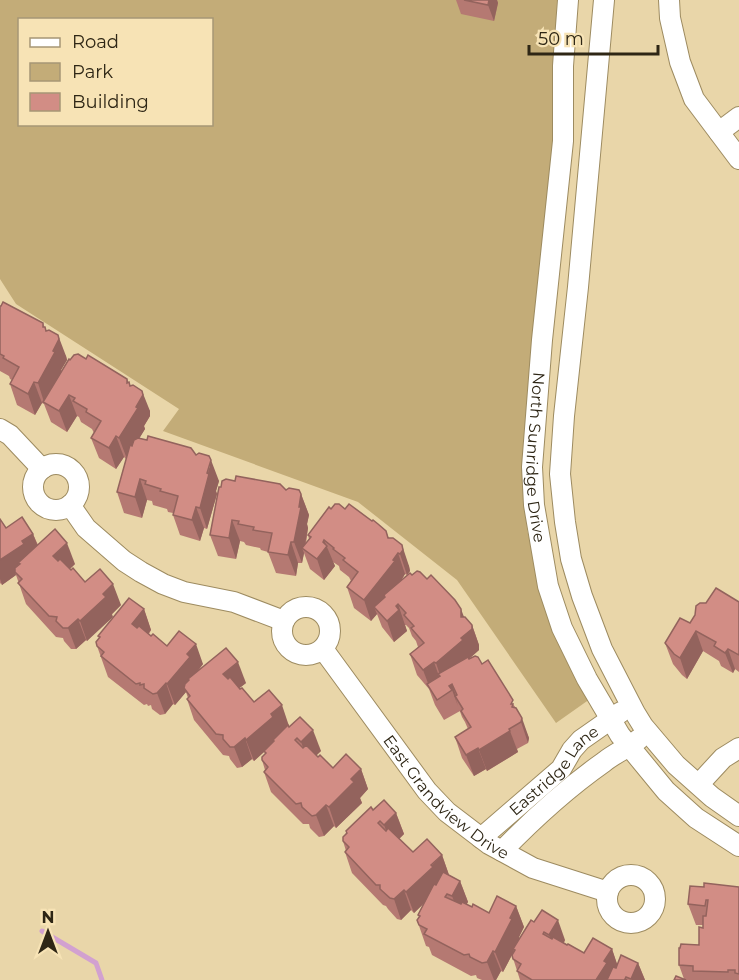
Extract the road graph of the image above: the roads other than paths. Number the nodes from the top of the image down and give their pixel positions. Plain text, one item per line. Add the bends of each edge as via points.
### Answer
1 (568, 0) edge
2 (604, 0) edge
3 (669, 0) edge
4 (739, 117) edge
5 (719, 132) junction
6 (739, 159) edge
7 (0, 429) edge
8 (42, 469) junction
9 (70, 505) junction
10 (284, 621) junction
11 (323, 649) junction
12 (631, 705) junction
13 (611, 720) junction
14 (648, 732) junction
15 (629, 747) junction
16 (739, 748) edge
17 (699, 784) junction
18 (739, 816) edge
19 (481, 838) junction
20 (739, 846) edge
21 (502, 851) junction
22 (608, 892) dead end

1 - 13 street, North Sunridge Drive via 562,66 563,141 535,419 534,505 548,586 562,628
2 - 12 street, North Sunridge Drive via 560,474 571,559 582,596 602,649
3 - 5 street via 680,62 690,90
4 - 5 street
5 - 6 street
7 - 8 street
8 - 9 street via 62,465 74,473 79,486
8 - 9 street via 34,481 38,501 57,510
9 - 10 street via 86,528 124,561 163,584 234,602
10 - 11 street via 281,635 288,649 302,656
10 - 11 street via 304,607 320,612 330,626
11 - 19 street, East Grandview Drive via 427,791
12 - 13 street, Eastridge Lane
12 - 14 street, North Sunridge Drive
13 - 15 street, North Sunridge Drive
13 - 19 street, Eastridge Lane via 572,750 561,769
14 - 15 street, Eastridge Lane
14 - 17 street, North Sunridge Drive via 676,765
15 - 20 street, North Sunridge Drive via 666,791 696,818
15 - 21 street, Eastridge Lane via 559,797
16 - 17 street via 723,758
17 - 18 street, North Sunridge Drive
19 - 21 street, East Grandview Drive
21 - 22 street, East Grandview Drive via 533,868

